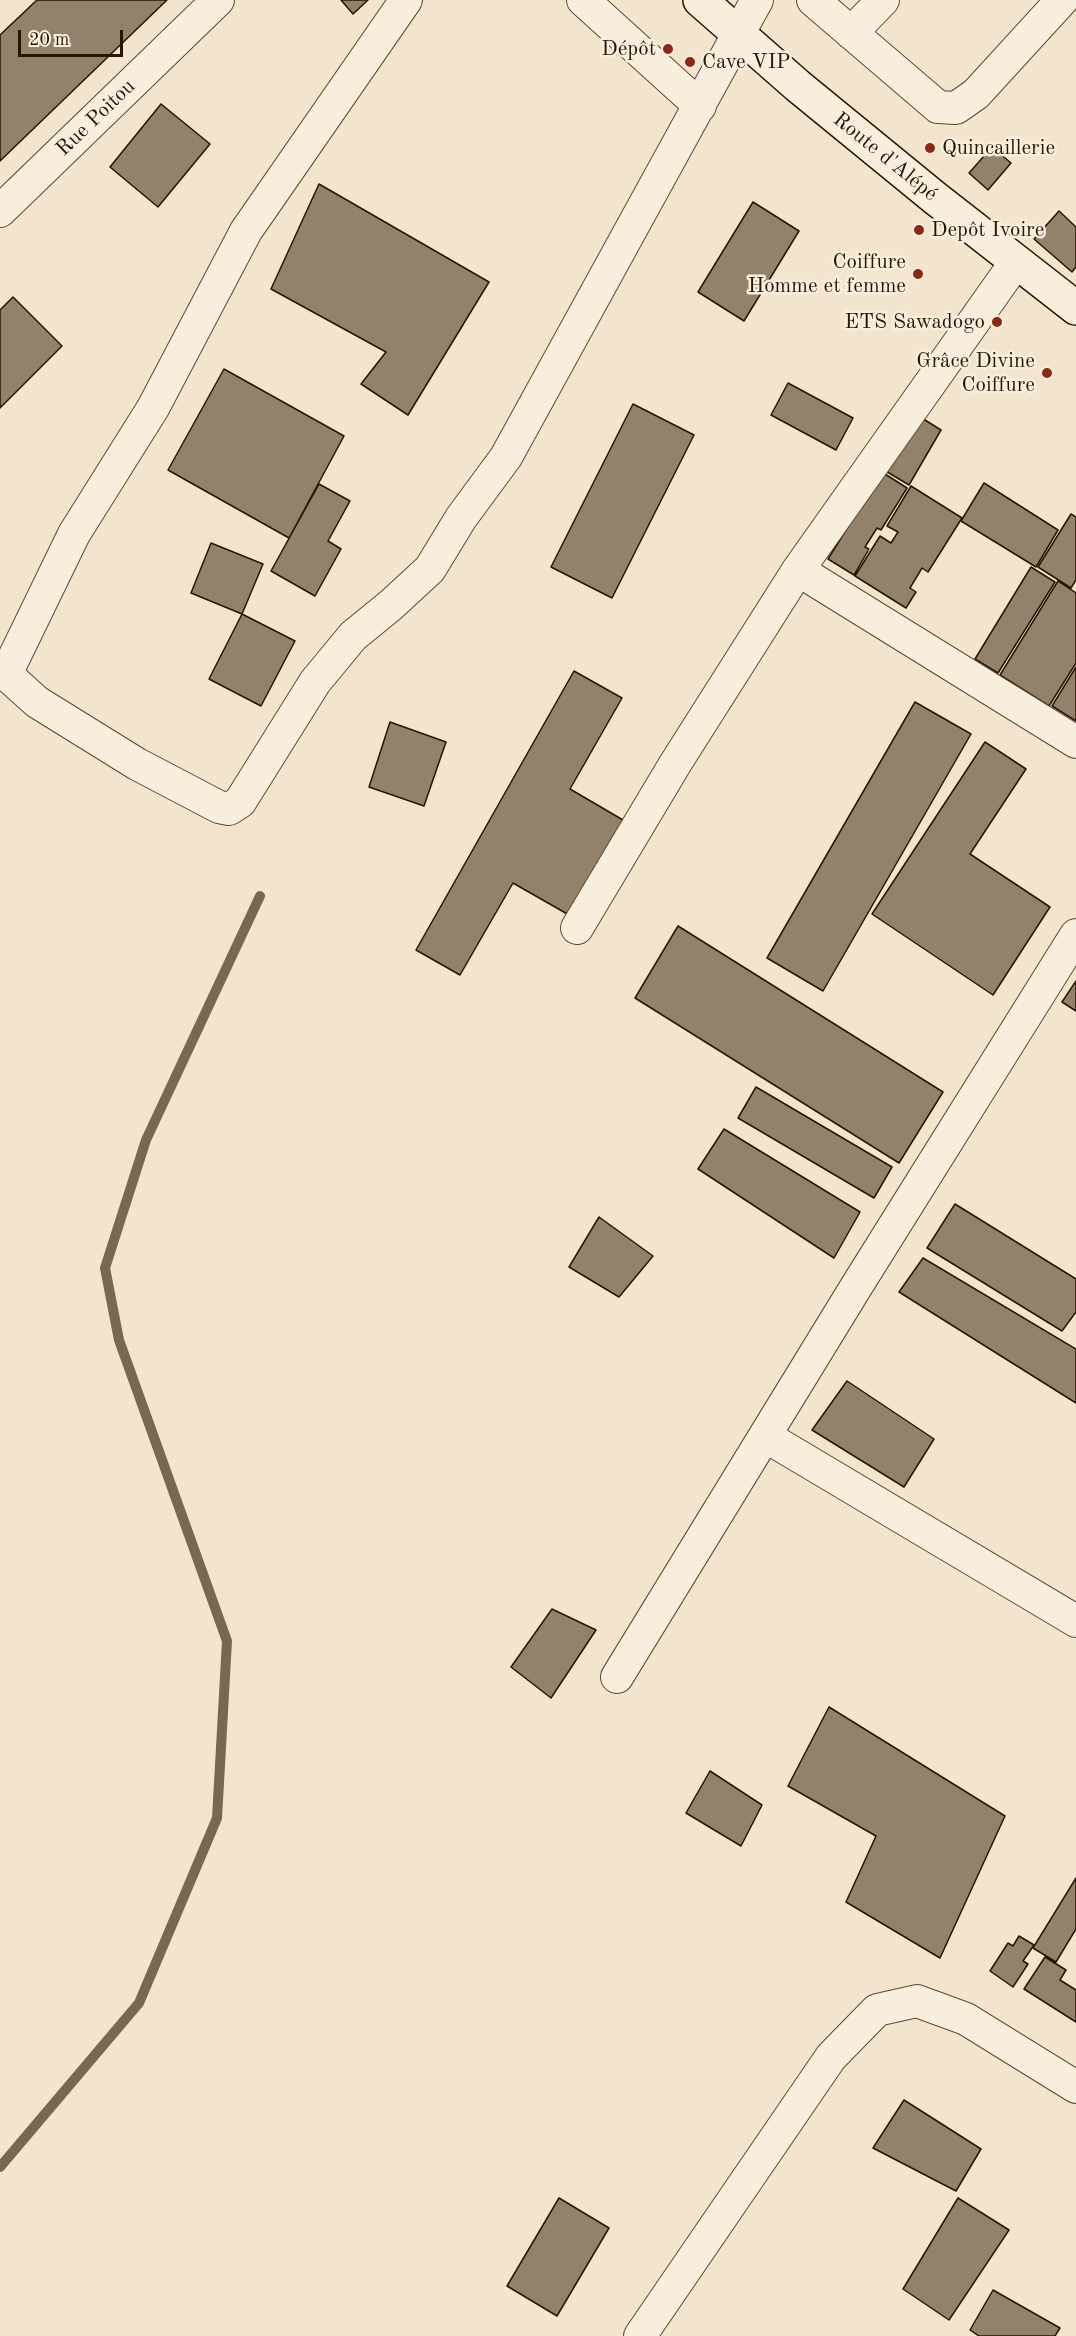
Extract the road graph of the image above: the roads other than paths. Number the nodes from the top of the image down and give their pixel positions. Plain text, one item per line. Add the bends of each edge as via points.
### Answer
1 (218, 0) edge
2 (406, 0) edge
3 (583, 0) edge
4 (700, 0) edge
5 (757, 0) edge
6 (813, 0) edge
7 (883, 0) edge
8 (1062, 0) edge
9 (851, 33) junction
10 (739, 35) junction
11 (700, 106) junction
12 (0, 211) edge
13 (1016, 262) junction
14 (1076, 308) edge
15 (798, 570) junction
16 (3, 672) edge
17 (1076, 742) edge
18 (577, 928) dead end
19 (1076, 935) edge
20 (765, 1436) junction
21 (1076, 1621) edge
22 (617, 1677) dead end
23 (1076, 2087) edge
24 (640, 2336) edge

1 - 12 street, Rue Poitou
2 - 16 street via 246,231 153,408 74,534
3 - 11 street
4 - 10 main road, Route d'Alépé
5 - 10 street
6 - 9 street
7 - 9 street
8 - 9 street via 976,94 956,108 938,107
10 - 11 street
10 - 13 main road, Route d'Alépé
11 - 16 street via 506,457 430,569 353,636 315,682 240,802 229,809 219,807 136,764 37,702
13 - 14 main road, Route d'Alépé
13 - 15 street
15 - 17 street
15 - 18 street
19 - 20 street
20 - 21 street
20 - 22 street
23 - 24 street via 966,2019 917,2001 877,2010 831,2057

